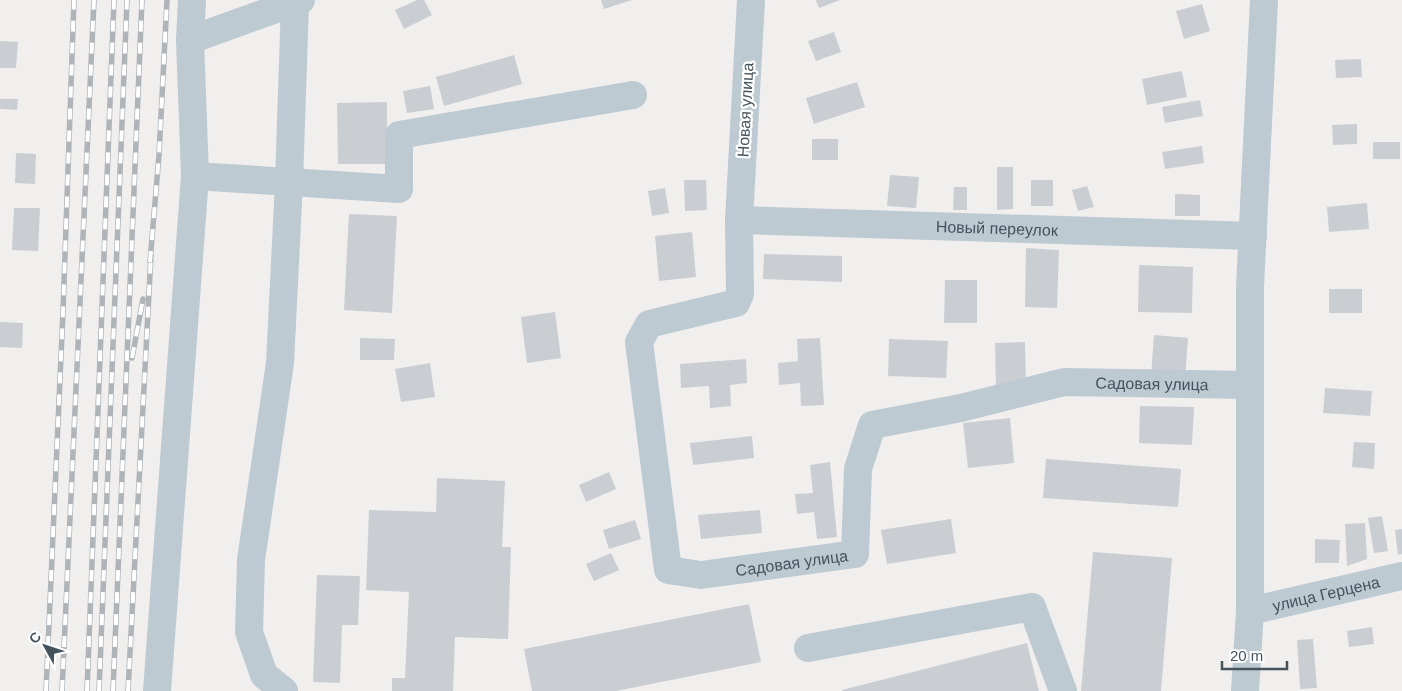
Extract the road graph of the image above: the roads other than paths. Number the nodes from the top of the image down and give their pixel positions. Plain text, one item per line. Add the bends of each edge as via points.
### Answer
1 (192, 0) edge
2 (750, 0) edge
3 (1264, 0) edge
4 (298, 1) edge
5 (190, 40) junction
6 (633, 95) dead end
7 (195, 176) junction
8 (289, 183) junction
9 (739, 220) junction
10 (1253, 236) junction
11 (1250, 385) junction
12 (1402, 576) edge
13 (1250, 611) junction
14 (808, 648) dead end
15 (157, 691) edge
16 (284, 691) edge
17 (1063, 691) edge
18 (1246, 691) edge

1 - 5 street
2 - 9 street, Новая улица
3 - 10 street
4 - 5 street
4 - 8 street
5 - 7 street
6 - 8 street via 398,136 399,188
7 - 8 street
7 - 15 street
8 - 16 street via 280,363 250,560 249,632 264,675
9 - 10 street, Новый переулок
9 - 11 street, Садовая улица via 740,294 736,303 649,324 639,342 668,570 701,575 855,554 858,470 872,425 961,408 1064,382
10 - 11 street
11 - 13 street
12 - 13 street, улица Герцена
13 - 18 street
14 - 17 street via 1032,607

